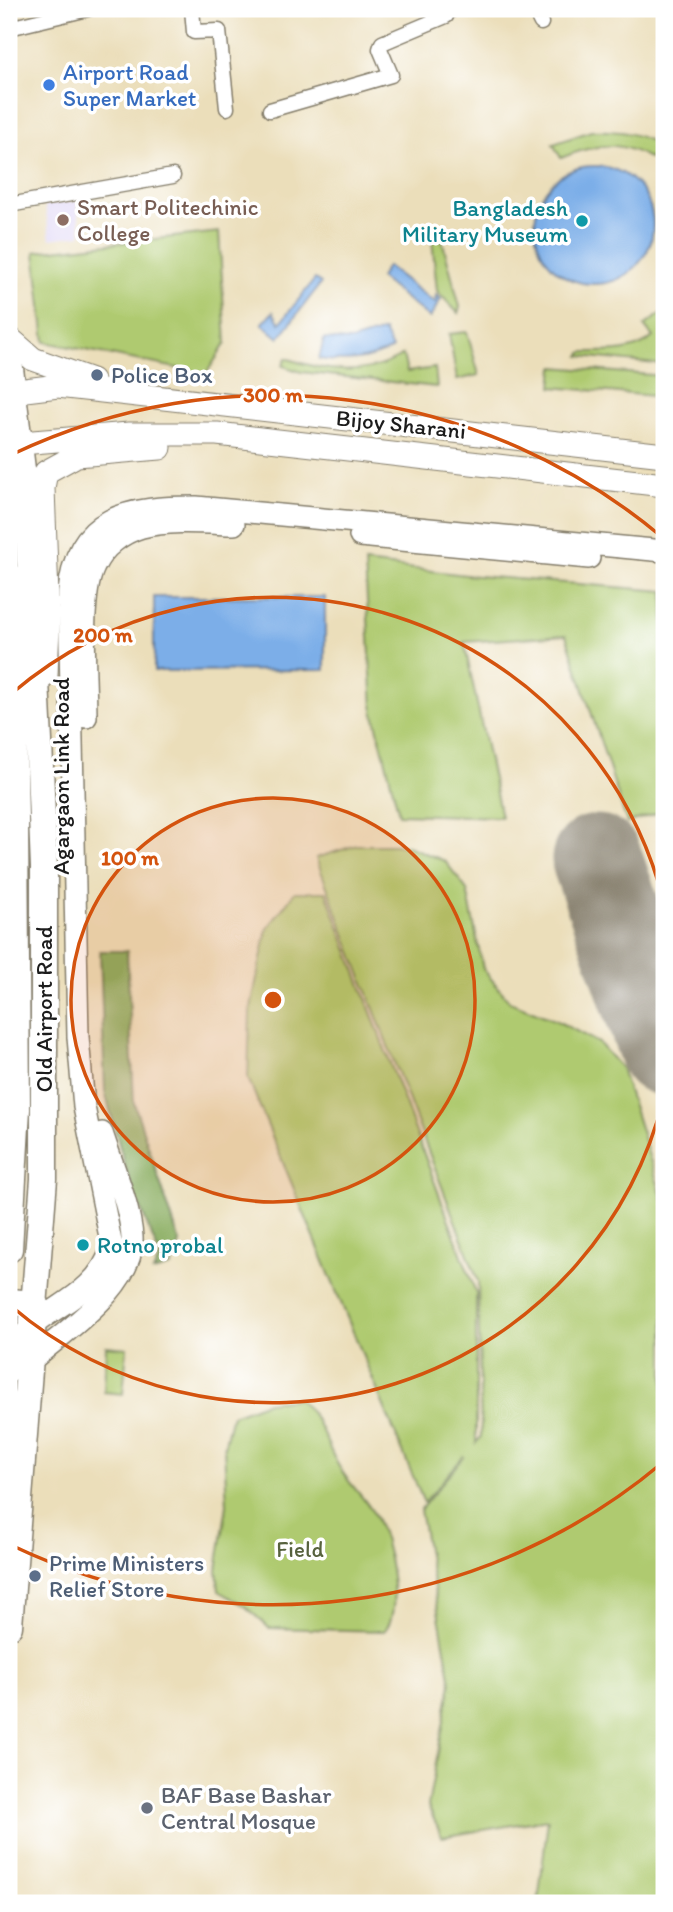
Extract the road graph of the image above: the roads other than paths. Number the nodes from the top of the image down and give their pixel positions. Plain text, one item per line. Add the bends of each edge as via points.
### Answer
1 (88, 9) edge
2 (192, 9) edge
3 (446, 9) edge
4 (534, 9) edge
5 (541, 23) dead end
6 (9, 28) edge
7 (227, 108) dead end
8 (270, 110) dead end
9 (173, 176) dead end
10 (9, 205) edge
11 (9, 338) edge
12 (9, 360) edge
13 (11, 392) edge
14 (140, 394) junction
15 (14, 443) edge
16 (292, 443) junction
17 (664, 455) edge
18 (664, 485) edge
19 (664, 551) edge
20 (664, 565) edge
21 (9, 577) edge
22 (39, 741) junction
23 (11, 956) edge
24 (9, 1246) edge
25 (40, 1246) junction
26 (9, 1302) edge
27 (35, 1315) junction
28 (20, 1366) edge
29 (9, 1626) edge

1 - 6 street
2 - 7 street via 194,32 219,31
3 - 8 street via 446,16 382,43 380,49 391,75
4 - 5 street
9 - 10 street
11 - 14 main road via 33,359
12 - 13 highway, Old Airport Road
13 - 14 main road, Bijoy Sharani via 58,386
13 - 15 highway, Old Airport Road
14 - 17 main road, Bijoy Sharani
15 - 16 main road, Bijoy Sharani via 170,432
15 - 22 highway, Old Airport Road via 29,520
16 - 18 main road, Bijoy Sharani
16 - 22 main road via 267,451 169,447 87,453 46,472 48,624
19 - 27 main road, Agargaon Link Road via 196,507 122,513 90,536 75,562 69,593 78,1037 84,1107 112,1248 96,1277 71,1302
20 - 28 main road, Agargaon Link Road via 183,522 125,533 104,551 93,567 87,589 88,1038 102,1132 132,1247 121,1276 108,1292 78,1322
21 - 23 highway via 15,819
22 - 25 highway, Old Airport Road via 44,868
23 - 24 highway via 17,1109
24 - 25 highway
25 - 27 highway, Old Airport Road
26 - 27 highway
27 - 28 highway, Old Airport Road
28 - 29 highway, Old Airport Road

